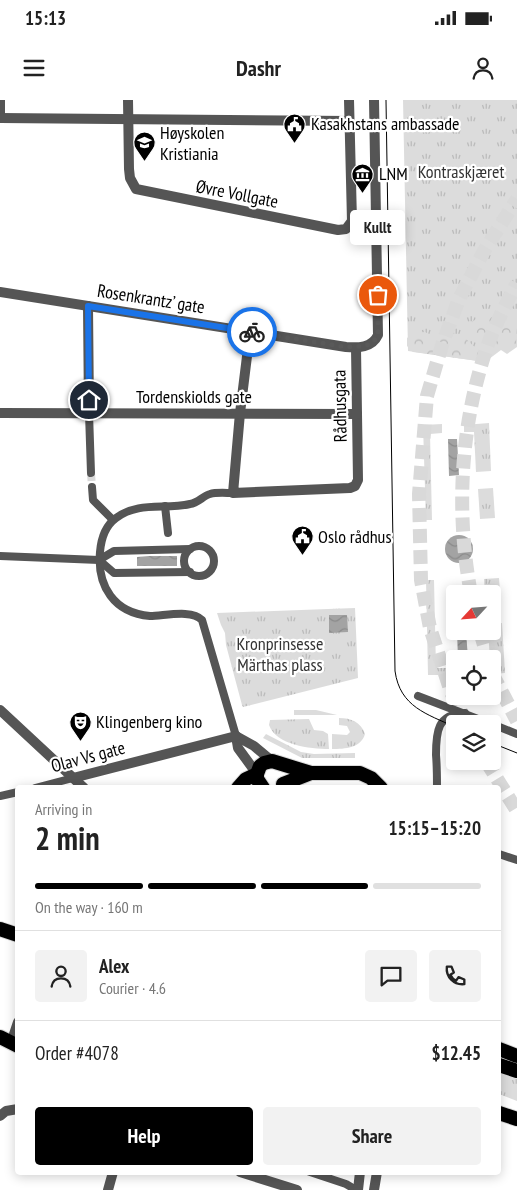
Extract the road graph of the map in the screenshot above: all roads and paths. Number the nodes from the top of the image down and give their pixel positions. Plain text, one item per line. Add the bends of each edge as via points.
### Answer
1 (1, 100) edge
2 (128, 100) edge
3 (349, 100) edge
4 (374, 100) edge
5 (0, 118) edge
6 (129, 118) junction
7 (349, 121) junction
8 (0, 292) edge
9 (88, 306) junction
10 (250, 332) junction
11 (356, 348) junction
12 (0, 413) edge
13 (89, 413) junction
14 (240, 413) junction
15 (357, 414) junction
16 (91, 474) tunnel mouth
17 (92, 487) tunnel mouth
18 (233, 493) junction
19 (165, 506) junction
20 (113, 520) junction
21 (168, 533) dead end
22 (190, 549) junction
23 (0, 556) edge
24 (99, 560) junction
25 (190, 572) junction
26 (418, 696) dead end
27 (0, 710) edge
28 (465, 714) joint
29 (501, 728) edge
30 (517, 734) edge
31 (236, 736) junction
32 (277, 763) junction
33 (311, 773) junction
34 (257, 774) junction
35 (73, 778) junction
36 (46, 785) edge
37 (81, 785) edge
38 (241, 785) edge
39 (262, 785) edge
40 (282, 785) edge
41 (284, 785) edge
42 (376, 785) edge
43 (437, 785) edge
44 (15, 793) edge
45 (0, 796) edge
46 (501, 855) edge
47 (517, 860) edge
48 (0, 929) edge
49 (15, 935) edge
50 (0, 1037) edge
51 (15, 1046) edge
52 (501, 1050) edge
53 (517, 1056) edge
54 (501, 1066) edge
55 (517, 1071) edge
56 (15, 1110) edge
57 (501, 1113) edge
58 (3, 1114) edge
59 (517, 1119) edge
60 (112, 1175) edge
61 (250, 1175) edge
62 (319, 1175) edge
63 (360, 1175) edge
64 (376, 1175) edge
65 (108, 1190) edge
66 (297, 1190) edge
67 (357, 1190) edge
68 (374, 1190) edge

1 - 5 street
2 - 6 street
3 - 7 street
4 - 11 street, Rådhusgata via 378,335 369,345
5 - 6 street
6 - 7 street
6 - 7 street, Øvre Vollgate via 129,169 136,190 338,230 346,229 352,221
8 - 9 street, Rosenkrantz’ gate
9 - 10 street, Rosenkrantz’ gate
9 - 13 street
10 - 11 street, Rosenkrantz’ gate
10 - 14 street
11 - 15 street, Rådhusgata
12 - 13 street, Tordenskiolds gate
13 - 14 street, Tordenskiolds gate
13 - 16 street
14 - 15 street, Tordenskiolds gate
14 - 18 street
15 - 18 street, Rådhusgata via 358,480 355,486
17 - 20 street via 93,500
18 - 19 street via 210,494 188,505
19 - 20 street via 135,509
19 - 21 street
20 - 24 street via 102,538
22 - 24 street via 114,551
22 - 25 street via 184,559
22 - 25 street via 204,547 211,552 214,561 207,574 197,576
23 - 24 street
24 - 25 street via 114,573
24 - 31 street via 108,595 126,610 150,616 194,614 202,620
26 - 28 street
27 - 35 street
28 - 43 street via 445,719 439,726 436,737
29 - 30 street
31 - 32 street
31 - 34 street via 238,748
31 - 35 street, Olav Vs gate
32 - 33 highway
32 - 34 highway via 264,763
32 - 40 highway via 286,774
33 - 41 highway
33 - 42 highway via 360,773
34 - 38 highway
34 - 39 highway
35 - 36 street, Olav Vs gate
35 - 37 street
44 - 45 street
46 - 47 street
48 - 49 highway
50 - 51 highway
52 - 53 highway
54 - 55 highway
56 - 58 street
57 - 59 highway
60 - 65 street
61 - 66 street
62 - 67 street
63 - 67 street
64 - 68 street

